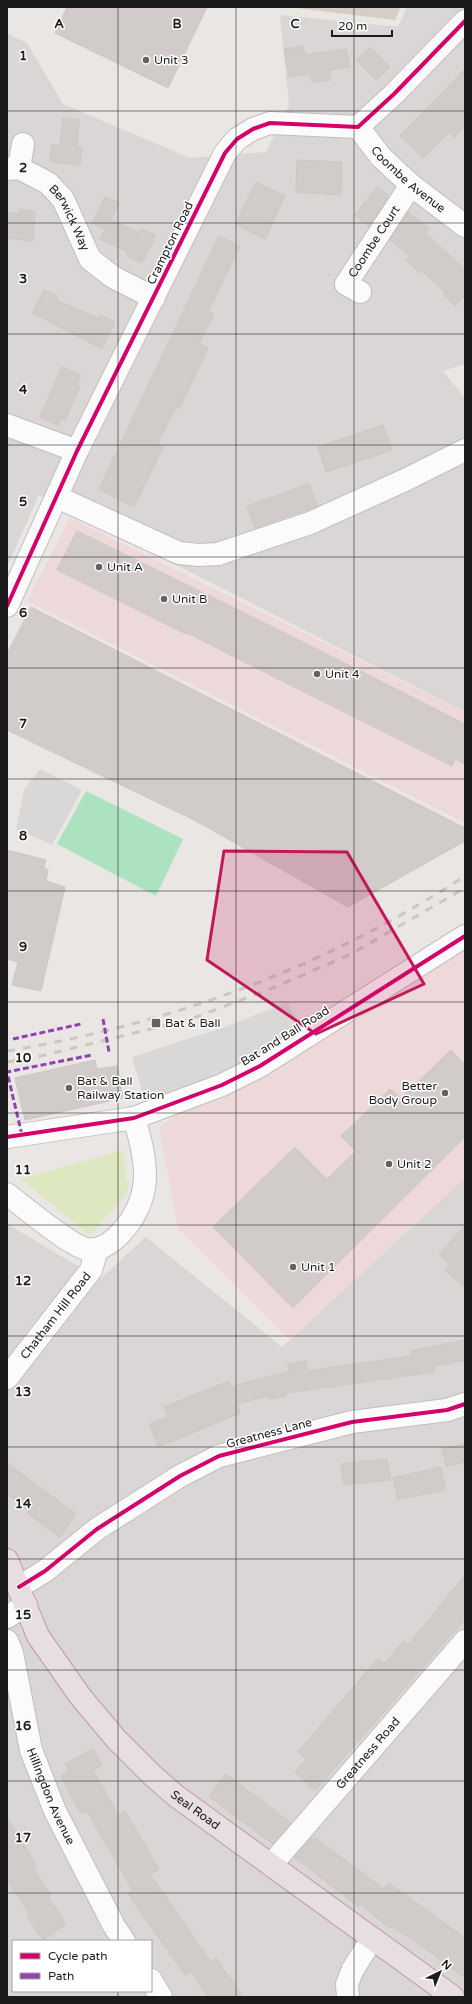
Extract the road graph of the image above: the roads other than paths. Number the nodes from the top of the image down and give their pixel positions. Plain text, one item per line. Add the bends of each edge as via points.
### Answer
1 (465, 21) edge
2 (358, 127) junction
3 (23, 144) dead end
4 (13, 168) edge
5 (411, 185) junction
6 (465, 226) edge
7 (360, 292) dead end
8 (154, 298) junction
9 (7, 425) edge
10 (465, 450) edge
11 (77, 451) junction
12 (58, 497) junction
13 (7, 606) edge
14 (465, 936) edge
15 (134, 1118) junction
16 (7, 1137) edge
17 (7, 1194) edge
18 (97, 1249) junction
19 (7, 1378) edge
20 (465, 1404) edge
21 (7, 1560) edge
22 (22, 1596) junction
23 (7, 1617) edge
24 (7, 1641) edge
25 (465, 1641) edge
26 (270, 1865) junction
27 (372, 1939) junction
28 (123, 1940) edge
29 (152, 1982) edge
30 (161, 1997) edge
31 (348, 1997) edge
32 (453, 1997) edge

1 - 2 street
2 - 5 street, Coombe Avenue via 381,157
2 - 8 street, Crampton Road via 270,123 253,129 237,139 226,153
3 - 4 street, Berwick Way
4 - 8 street, Berwick Way via 48,183 63,199 90,259 113,277
5 - 6 street, Coombe Avenue
5 - 7 street, Coombe Court via 346,284
8 - 11 street, Crampton Road
9 - 11 street
10 - 12 street via 310,523 218,554 199,556 179,553
11 - 12 street, Crampton Road
12 - 13 street, Crampton Road
14 - 15 street, Bat and Ball Road via 260,1066 222,1085
15 - 16 street, Bat and Ball Road
15 - 18 street via 142,1141 145,1164 142,1200 124,1229 106,1246
17 - 18 street via 76,1246
18 - 19 street, Chatham Hill Road via 90,1271
20 - 22 street, Greatness Lane via 447,1410 352,1422 219,1456 180,1476 97,1529 38,1576
21 - 22 highway, Seal Road
22 - 23 street
22 - 26 highway, Seal Road via 42,1643 84,1701 116,1739 176,1796
24 - 28 street, Hillingdon Avenue via 30,1750 55,1810
25 - 26 street, Greatness Road
26 - 27 highway, Seal Road
27 - 31 street via 346,1984
27 - 32 highway, Seal Road
29 - 30 street

